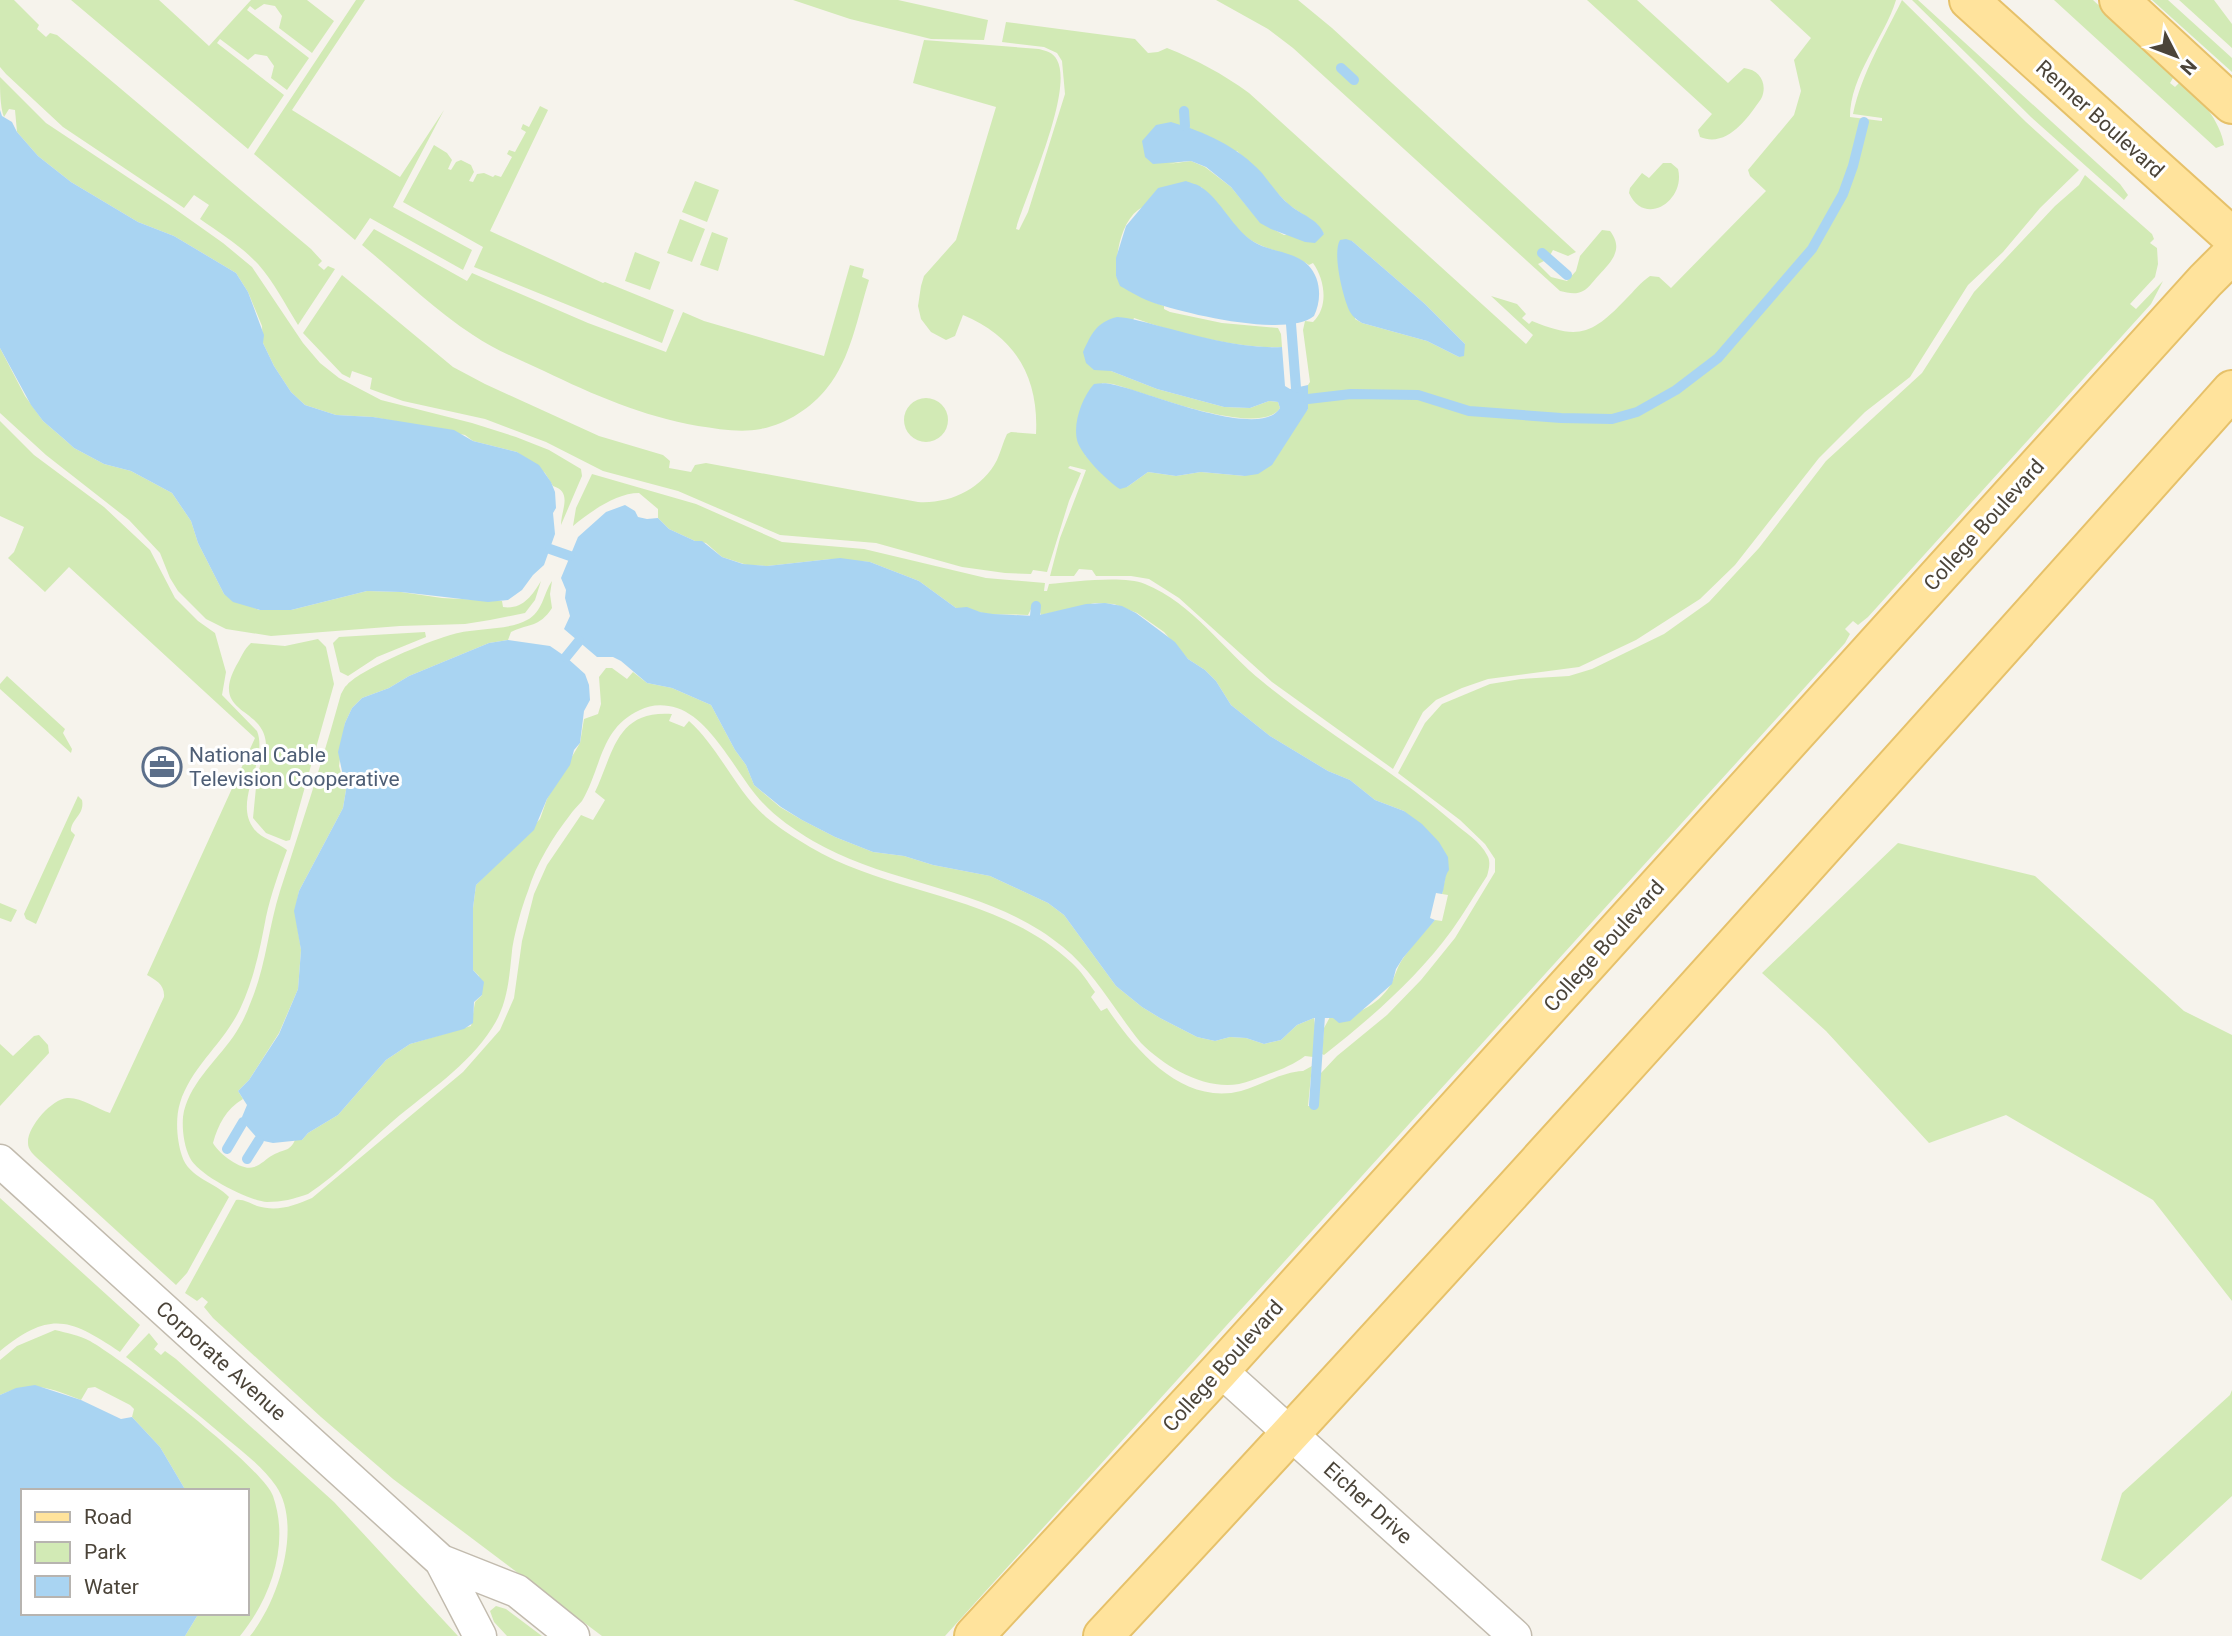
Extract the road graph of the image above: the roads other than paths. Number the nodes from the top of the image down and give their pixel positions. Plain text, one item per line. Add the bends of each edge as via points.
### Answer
1 (1969, 0) edge
2 (2119, 0) edge
3 (2232, 104) edge
4 (2232, 237) edge
5 (2232, 254) edge
6 (2232, 390) edge
7 (0, 1161) edge
8 (1220, 1370) junction
9 (1291, 1434) junction
10 (441, 1561) junction
11 (481, 1636) edge
12 (573, 1636) edge
13 (974, 1636) edge
14 (1103, 1636) edge
15 (1515, 1636) edge

1 - 4 main road, Renner Boulevard
2 - 3 main road
5 - 8 main road, College Boulevard
6 - 9 main road
7 - 10 street, Corporate Avenue
8 - 9 street, Eicher Drive
8 - 13 main road, College Boulevard
9 - 14 main road
9 - 15 street, Eicher Drive
10 - 11 street, Corporate Avenue
10 - 12 street, Corporate Avenue via 517,1591

